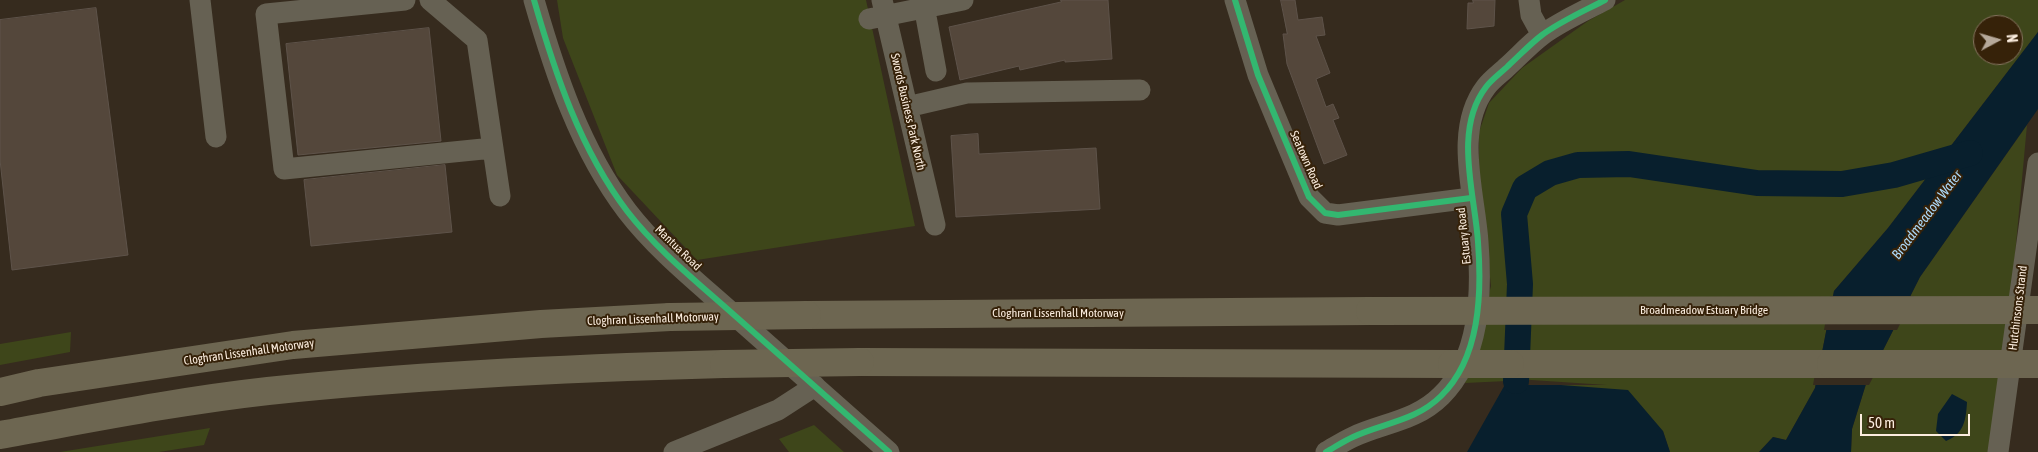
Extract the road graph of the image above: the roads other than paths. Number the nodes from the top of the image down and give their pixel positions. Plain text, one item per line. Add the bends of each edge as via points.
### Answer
1 (200, 0) edge
2 (405, 0) edge
3 (430, 0) edge
4 (534, 0) edge
5 (963, 0) edge
6 (1235, 0) edge
7 (1529, 0) edge
8 (1605, 0) edge
9 (369, 1) edge
10 (924, 4) edge
11 (879, 12) edge
12 (1542, 35) junction
13 (936, 71) dead end
14 (1140, 90) dead end
15 (907, 107) junction
16 (216, 137) dead end
17 (493, 148) junction
18 (2038, 163) edge
19 (500, 196) dead end
20 (1471, 198) junction
21 (935, 225) dead end
22 (2038, 310) edge
23 (1370, 311) joint
24 (2038, 364) edge
25 (0, 392) edge
26 (821, 392) junction
27 (0, 435) edge
28 (674, 452) edge
29 (706, 452) edge
30 (889, 452) edge
31 (1326, 452) edge
32 (1998, 452) edge

1 - 16 street
2 - 9 street
3 - 17 street via 477,40
4 - 26 street, Mantua Road via 549,52 579,128 627,210 665,253
5 - 10 street
6 - 20 street, Seatown Road via 1258,75 1286,144 1309,197 1325,213
7 - 12 street via 1531,15
8 - 12 street, Estuary Road
9 - 17 street via 266,14 284,169
10 - 11 street
10 - 13 street
11 - 15 street, Swords Business Park North
12 - 20 street, Estuary Road via 1486,87 1475,108 1469,136
14 - 15 street via 967,93
15 - 21 street, Swords Business Park North
17 - 19 street
18 - 32 street, Hutchinsons Strand
20 - 31 street, Estuary Road via 1479,273 1474,328 1465,365 1442,395 1422,411 1400,422 1353,437
22 - 23 highway, Broadmeadow Estuary Bridge, bridge
23 - 25 highway, Cloghran Lissenhall Motorway, bridge via 670,317 541,324 293,345 38,383
24 - 27 highway, bridge via 860,362 569,368 422,377 266,392
26 - 28 street
26 - 29 street via 795,416
26 - 30 street, Mantua Road

